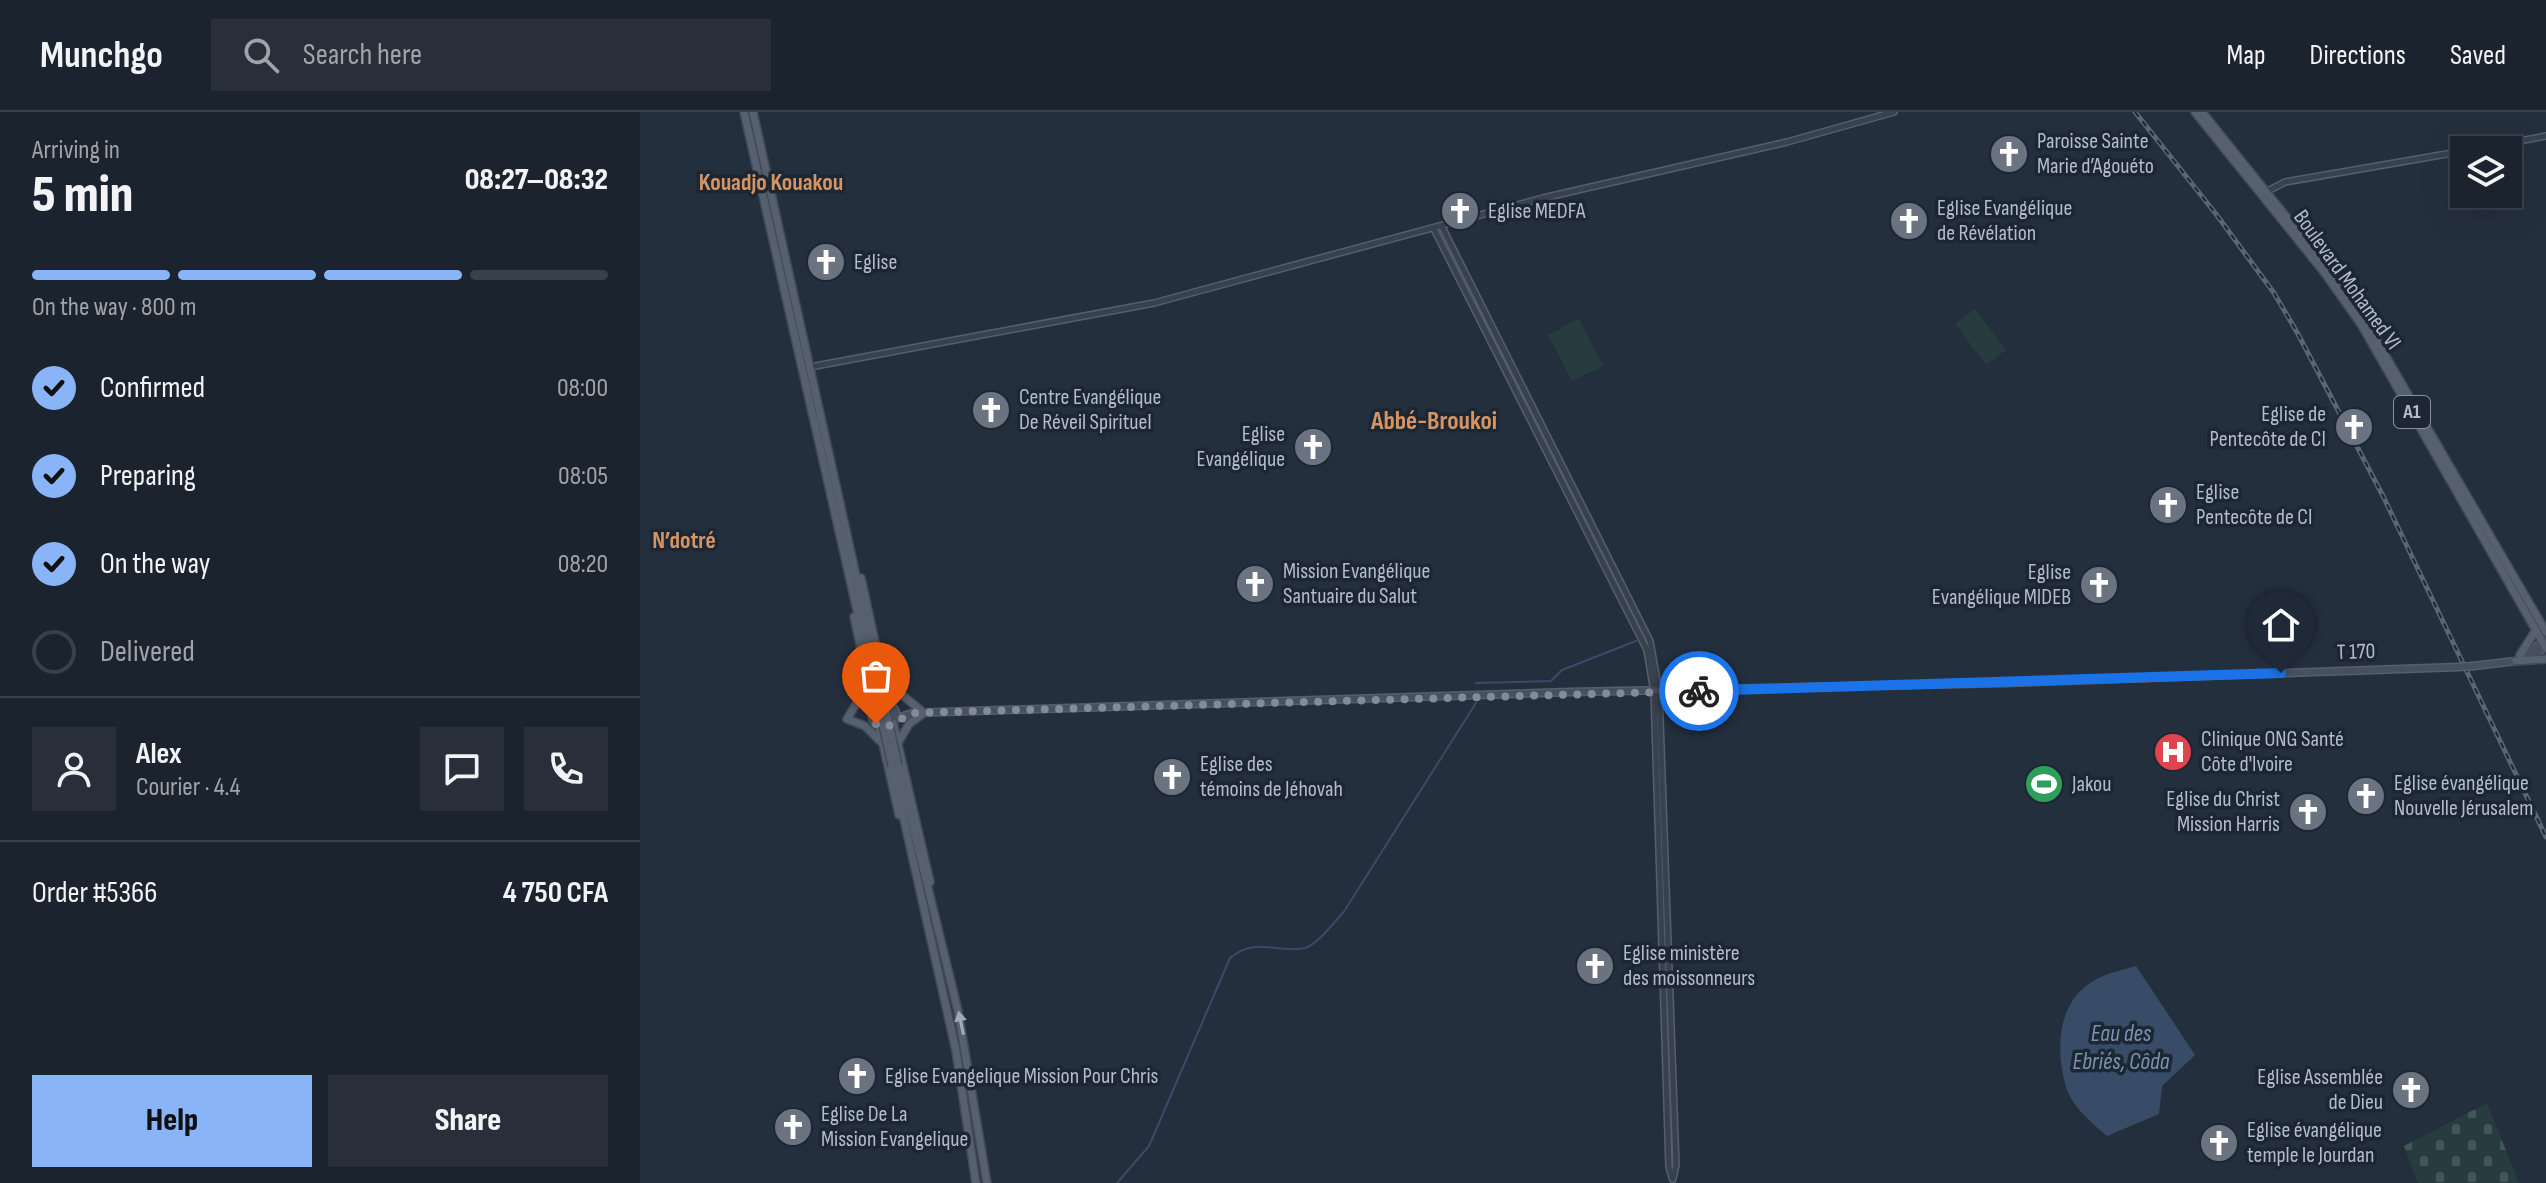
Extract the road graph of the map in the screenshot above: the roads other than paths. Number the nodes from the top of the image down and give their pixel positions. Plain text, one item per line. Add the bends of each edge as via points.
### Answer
1 (744, 112) edge
2 (753, 112) edge
3 (1894, 112) edge
4 (2195, 112) edge
5 (2202, 112) edge
6 (2546, 136) edge
7 (2522, 141) edge
8 (2450, 153) edge
9 (2264, 193) junction
10 (1441, 227) junction
11 (1434, 229) junction
12 (806, 367) junction
13 (2543, 629) edge
14 (2545, 645) edge
15 (2516, 659) junction
16 (2546, 659) edge
17 (876, 681) junction
18 (1656, 692) junction
19 (892, 705) junction
20 (874, 707) junction
21 (912, 713) junction
22 (924, 713) junction
23 (894, 721) junction
24 (879, 726) junction
25 (899, 741) junction
26 (883, 746) junction
27 (895, 766) junction
28 (932, 896) junction
29 (922, 898) junction
30 (976, 1183) edge
31 (987, 1183) edge

1 - 12 main road
2 - 12 main road
3 - 10 street
4 - 9 main road, Boulevard Mohamed VI / A1
5 - 9 main road, Boulevard Mohamed VI / A1
6 - 7 street
8 - 9 street via 2285,182
9 - 13 main road, Boulevard Mohamed VI / A1 via 2371,340
10 - 11 street
10 - 18 street via 1650,641
11 - 12 street via 1107,314
11 - 18 street via 1641,633
12 - 17 main road
13 - 14 main road, Boulevard Mohamed VI / A1
13 - 15 main road
14 - 15 main road
15 - 16 main road
15 - 18 main road, T 170, bridge via 2459,667
17 - 19 main road
17 - 20 main road
17 - 22 main road
17 - 26 main road via 847,719 870,730
17 - 27 main road, bridge
18 - 18 street via 1669,1167 1673,1179 1676,1165
18 - 22 main road, T 170
19 - 20 main road via 881,702
19 - 21 main road, T 170
19 - 23 main road
20 - 24 main road via 872,717
21 - 22 main road, T 170
21 - 23 main road, T 170
22 - 25 main road
23 - 24 main road
23 - 25 main road
24 - 26 main road
25 - 28 main road
26 - 29 main road
27 - 28 main road
27 - 29 main road
31 -> 28 main road via 972,1076
29 - 30 main road via 956,1051

